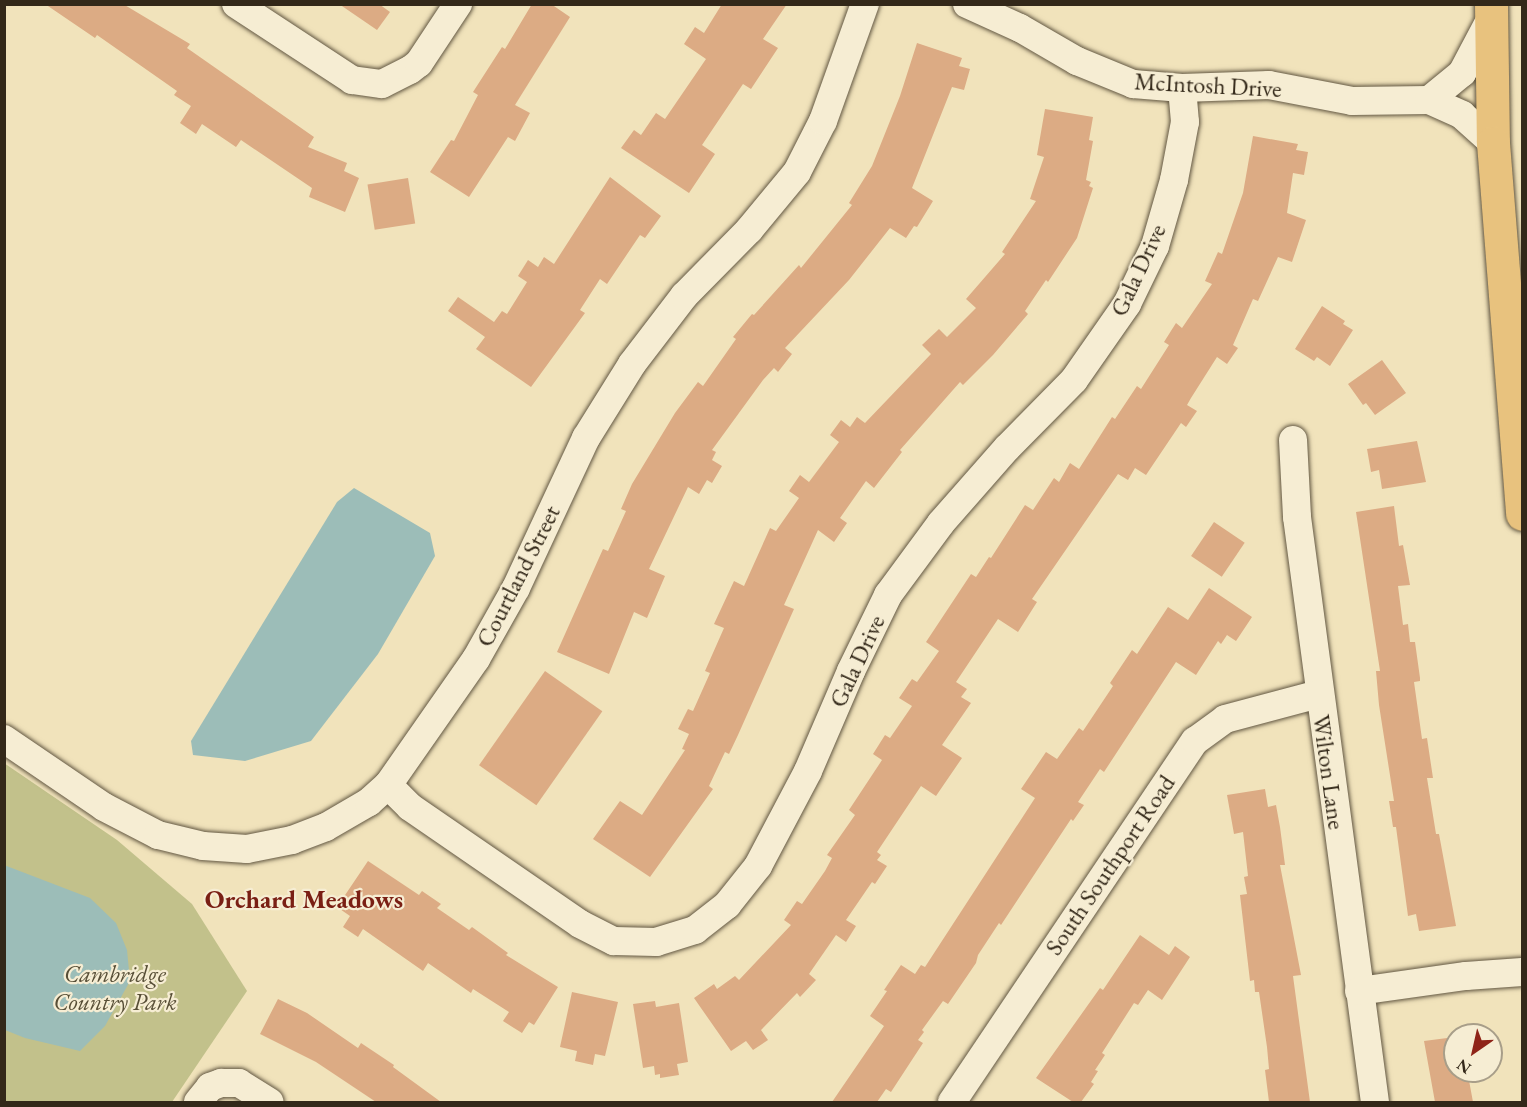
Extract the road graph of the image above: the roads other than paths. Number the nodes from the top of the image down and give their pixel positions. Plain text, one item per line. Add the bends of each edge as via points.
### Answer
1 (236, 4) edge
2 (458, 4) edge
3 (865, 4) edge
4 (967, 4) edge
5 (1491, 11) edge
6 (1182, 88) junction
7 (1429, 100) junction
8 (1493, 143) junction
9 (1293, 440) dead end
10 (1522, 514) edge
11 (1319, 694) junction
12 (4, 739) edge
13 (388, 785) junction
14 (1522, 972) edge
15 (1359, 991) junction
16 (204, 1095) edge
17 (269, 1102) edge
18 (952, 1102) edge
19 (1375, 1102) edge

1 - 2 street via 352,80 382,84 419,63
3 - 13 street, Courtland Street via 823,121 797,172 749,230 684,296 632,364 586,438 516,588 476,660
4 - 6 street, McIntosh Drive via 1020,28 1077,61 1132,84
5 - 7 street via 1462,73
5 - 8 main road
6 - 7 street, McIntosh Drive via 1269,85 1352,101
6 - 13 street, Gala Drive via 1185,122 1174,180 1155,246 1127,304 1074,380 941,523 888,595 808,771 758,866 727,905 695,930 656,942 614,941 580,924 410,807
7 - 8 street, McIntosh Drive via 1462,115
8 - 10 main road
9 - 11 street, Wilton Lane via 1297,517
11 - 15 street, Wilton Lane
11 - 18 street, South Southport Road via 1225,719 1194,741
12 - 13 street, Courtland Street via 104,807 158,835 203,846 247,849 291,840 326,827 369,802
14 - 15 street
15 - 19 street, Wilton Lane
16 - 17 street via 221,1083 239,1083

